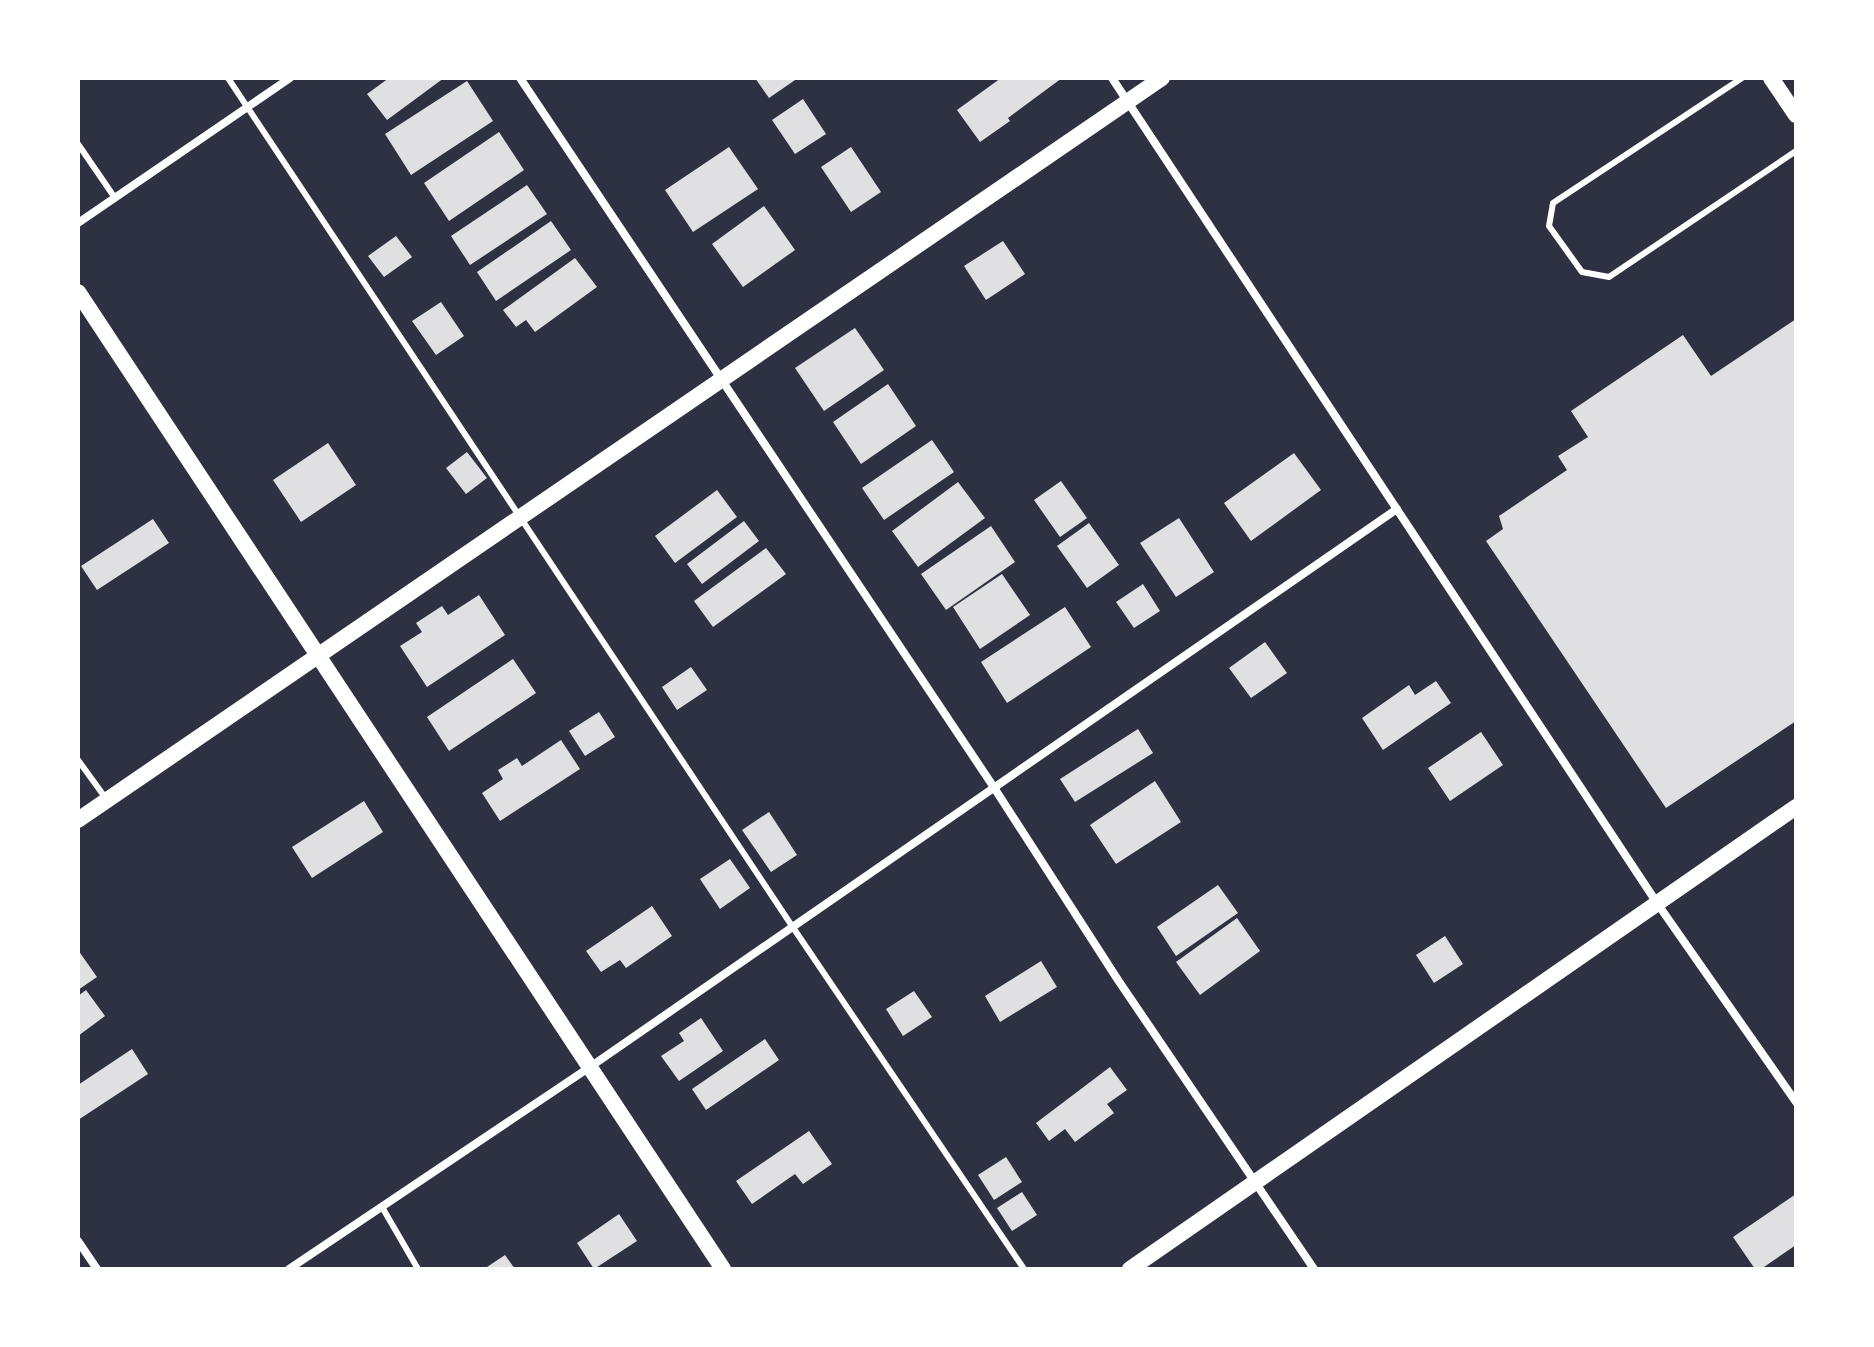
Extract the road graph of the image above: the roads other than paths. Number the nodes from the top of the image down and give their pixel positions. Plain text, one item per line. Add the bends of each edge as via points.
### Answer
1 (228, 78) edge
2 (290, 78) edge
3 (520, 78) edge
4 (1112, 78) edge
5 (1162, 78) edge
6 (1742, 78) edge
7 (1771, 78) edge
8 (1128, 101) junction
9 (247, 107) junction
10 (1796, 115) edge
11 (78, 144) edge
12 (1796, 151) edge
13 (115, 198) junction
14 (78, 223) edge
15 (78, 292) edge
16 (722, 381) junction
17 (1397, 509) junction
18 (520, 516) junction
19 (319, 653) junction
20 (78, 760) edge
21 (993, 786) junction
22 (107, 800) junction
23 (1796, 807) edge
24 (78, 820) edge
25 (1657, 903) junction
26 (792, 926) junction
27 (590, 1067) junction
28 (1796, 1102) edge
29 (1254, 1183) junction
30 (382, 1207) junction
31 (78, 1241) edge
32 (97, 1269) edge
33 (289, 1269) edge
34 (418, 1269) edge
35 (723, 1269) edge
36 (1024, 1269) edge
37 (1130, 1269) edge
38 (1314, 1269) edge

1 - 9 lane
2 - 9 street
3 - 16 street
4 - 8 street
5 - 8 main road
6 - 12 lane via 1553,203 1549,226 1582,272 1609,277
7 - 10 main road
8 - 16 main road
8 - 17 street
9 - 13 street
9 - 18 lane
11 - 13 lane
13 - 14 street
15 - 19 main road
16 - 18 main road
16 - 21 street
17 - 21 street
17 - 25 street
18 - 19 main road
18 - 26 lane
19 - 22 main road
19 - 27 main road
20 - 22 lane
21 - 26 street
21 - 29 street
22 - 24 main road
23 - 25 main road
25 - 28 street
25 - 29 main road
26 - 27 street
26 - 36 lane
27 - 30 street
27 - 35 main road
29 - 37 main road
29 - 38 street
30 - 33 street
30 - 34 lane
31 - 32 street

